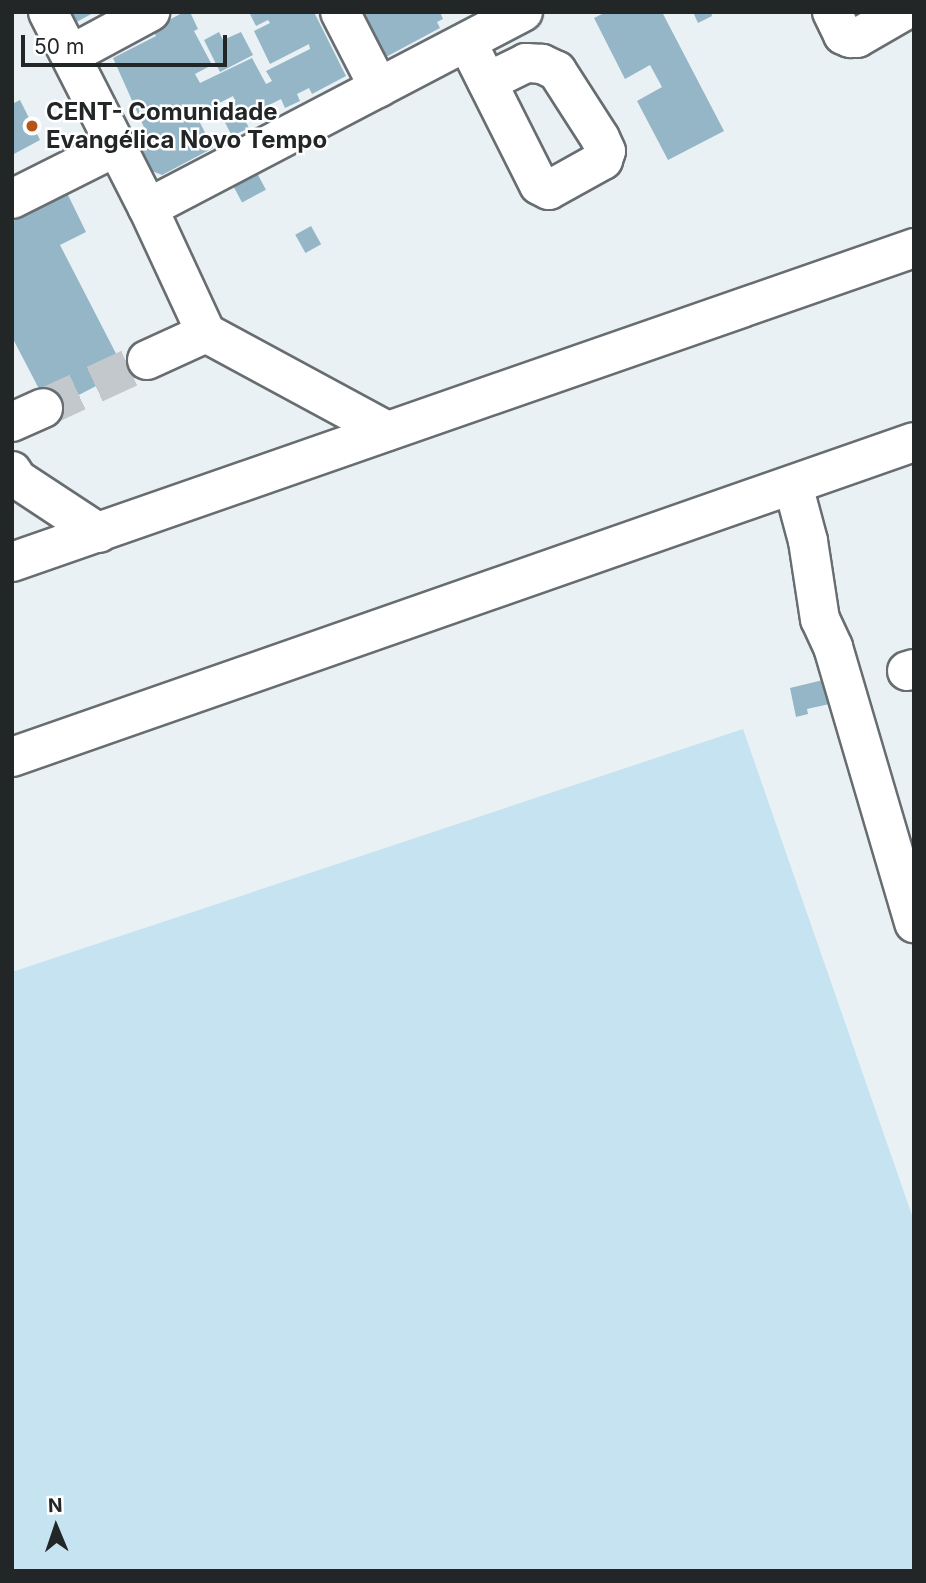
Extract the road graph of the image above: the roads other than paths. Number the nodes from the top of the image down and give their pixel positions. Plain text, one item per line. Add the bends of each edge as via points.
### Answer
1 (48, 12) edge
2 (150, 12) edge
3 (340, 12) edge
4 (523, 12) edge
5 (832, 12) edge
6 (902, 12) edge
7 (467, 42) junction
8 (72, 54) junction
9 (487, 82) dead end
10 (379, 88) junction
11 (116, 147) junction
12 (12, 199) edge
13 (148, 208) junction
14 (914, 248) edge
15 (206, 333) junction
16 (147, 360) tunnel mouth
17 (387, 431) junction
18 (914, 442) edge
19 (14, 477) edge
20 (793, 485) junction
21 (99, 533) junction
22 (12, 562) edge
23 (12, 757) edge
24 (914, 923) edge

1 - 8 main road
2 - 8 main road
3 - 10 main road
4 - 7 main road
5 - 6 main road via 843,35 857,38
7 - 9 main road
7 - 10 main road
8 - 11 main road
10 - 13 main road
11 - 12 main road
11 - 13 main road
13 - 15 main road
14 - 17 main road
15 - 16 main road
15 - 17 main road
17 - 21 main road
18 - 20 main road
19 - 21 main road
20 - 23 main road
20 - 24 main road via 820,619 833,647
21 - 22 main road

